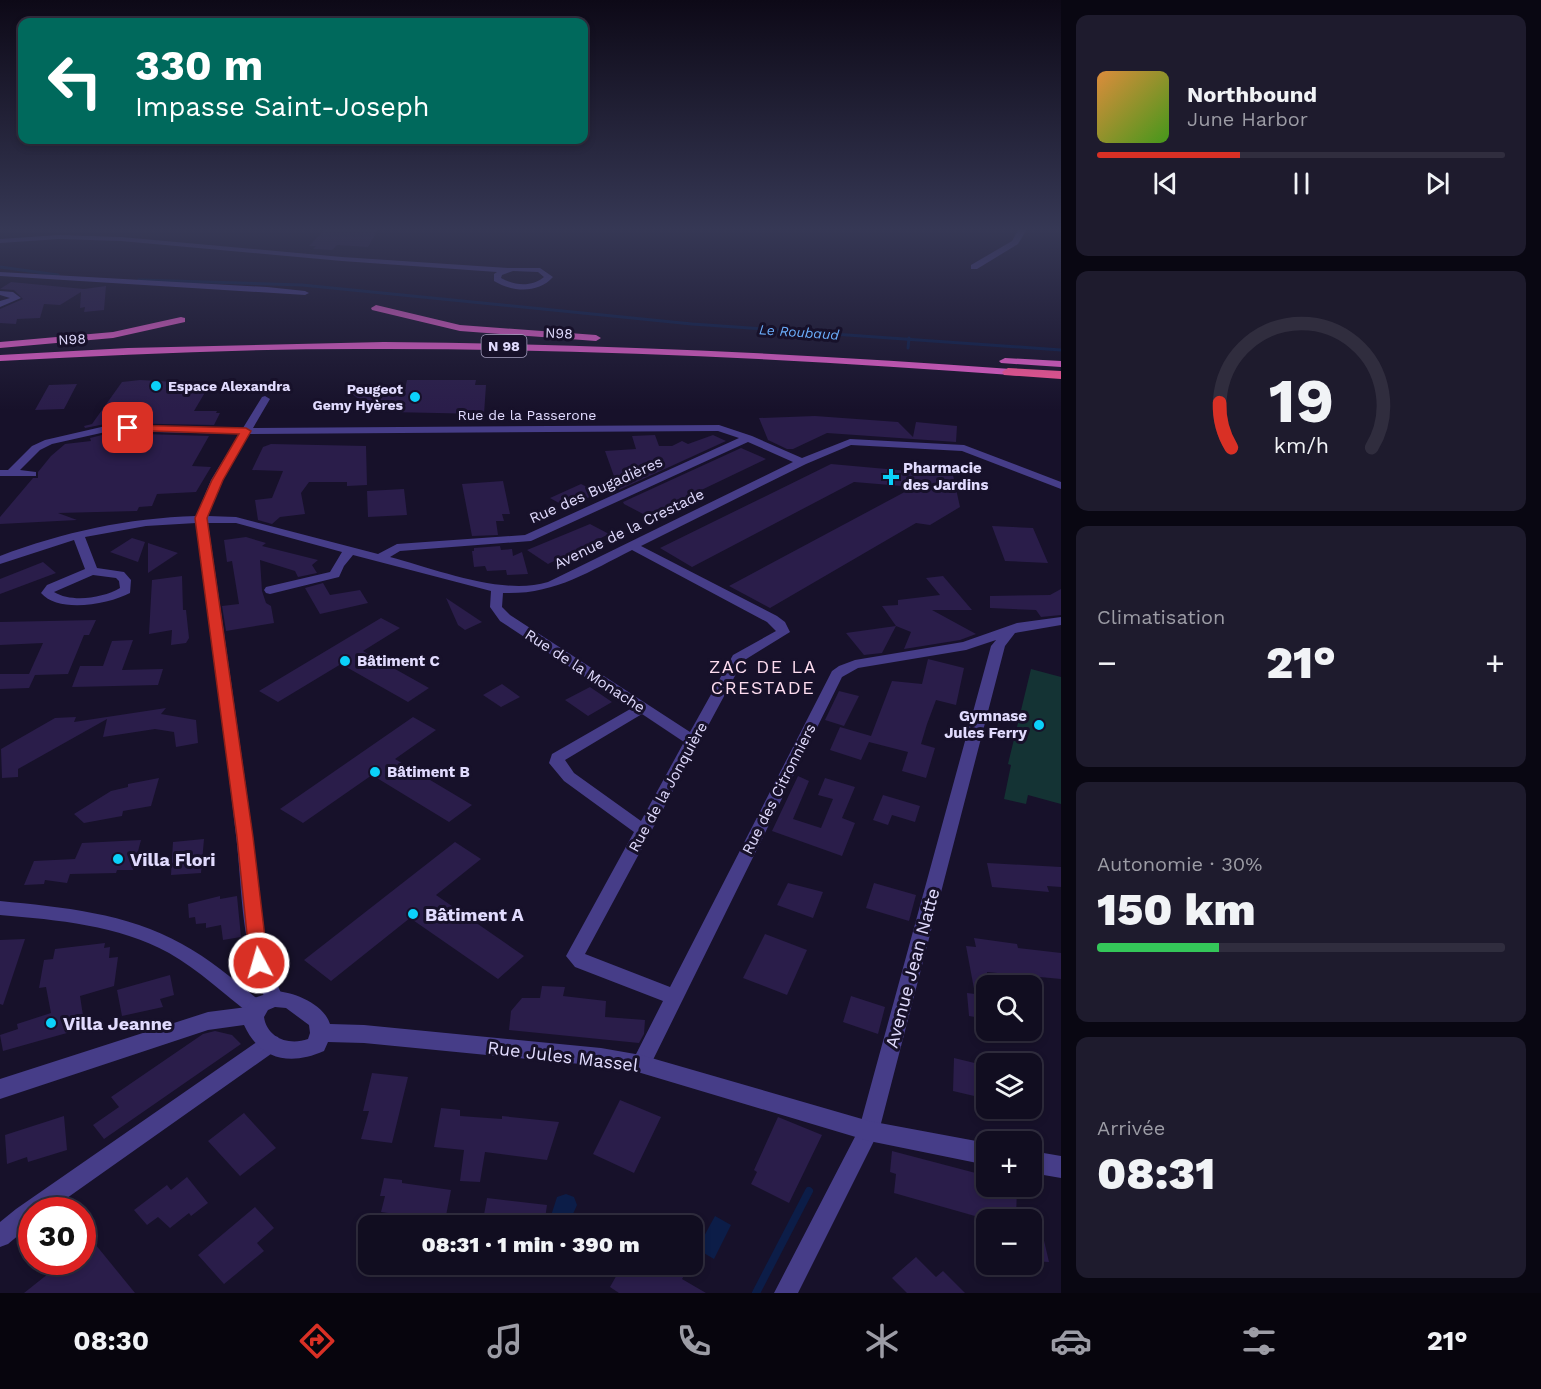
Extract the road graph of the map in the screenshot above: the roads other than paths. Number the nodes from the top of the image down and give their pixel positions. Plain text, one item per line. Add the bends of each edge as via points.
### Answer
1 (270, 289) edge
2 (0, 293) edge
3 (305, 293) dead end
4 (0, 304) edge
5 (376, 308) dead end
6 (181, 320) dead end
7 (706, 345) junction
8 (0, 347) edge
9 (0, 358) edge
10 (1061, 364) edge
11 (1008, 372) joint
12 (1061, 376) edge
13 (265, 399) dead end
14 (246, 431) junction
15 (748, 438) junction
16 (802, 462) junction
17 (6, 473) edge
18 (32, 474) dead end
19 (1061, 486) edge
20 (201, 518) junction
21 (78, 535) junction
22 (633, 546) junction
23 (351, 549) junction
24 (381, 557) junction
25 (0, 560) edge
26 (92, 571) junction
27 (497, 589) junction
28 (270, 590) dead end
29 (1061, 621) edge
30 (1009, 632) junction
31 (642, 708) junction
32 (693, 741) junction
33 (644, 831) junction
34 (0, 908) edge
35 (675, 997) junction
36 (261, 1008) junction
37 (321, 1033) junction
38 (271, 1043) junction
39 (641, 1064) junction
40 (0, 1089) edge
41 (869, 1131) junction
42 (976, 1152) edge
43 (1042, 1164) edge
44 (1061, 1167) edge
45 (0, 1236) edge
46 (786, 1293) edge

1 - 3 street
2 - 4 street via 17,298
5 - 7 highway via 460,328
6 - 8 highway via 113,335
7 - 8 highway, N 98 via 466,336 259,336
7 - 10 highway
9 - 11 highway, N98 / N 98 via 382,344 581,348
11 - 12 highway
13 - 14 street
14 - 15 street, Rue de la Passerone via 719,429
14 - 17 street, Rue de la Passerone via 110,428 49,442
14 - 20 street via 217,480
15 - 16 street, Rue de la Passerone
15 - 24 street, Rue des Bugadières via 527,538 397,548
16 - 19 street, Avenue de la Crestade via 850,442 964,448
16 - 22 street, Avenue de la Crestade
17 - 18 street
20 - 21 street, Avenue de la Crestade
20 - 23 street, Avenue de la Crestade via 236,520
20 - 36 street via 264,984
21 - 25 street, Avenue de la Crestade
21 - 26 street
22 - 27 street, Avenue de la Crestade via 547,587
22 - 32 street, Rue de la Jonquière via 772,619 783,632 738,658
23 - 24 street, Avenue de la Crestade
23 - 28 street via 335,574
24 - 27 street, Avenue de la Crestade
26 - 26 street via 51,588 47,593 62,599 87,600 107,599 126,590 120,575
27 - 31 street, Rue de la Monache via 496,608 505,618
29 - 30 street, Rue des Citronniers via 1022,626
30 - 35 street, Rue des Citronniers via 966,646 855,664 833,676 828,693
30 - 41 street, Avenue Jean Natte via 998,646 963,769
31 - 32 street, Rue de la Monache
31 - 33 street via 557,758 556,763 569,777
32 - 33 street, Rue de la Jonquière
33 - 35 street, Rue de la Jonquière via 575,956 581,962
34 - 36 street via 88,918 125,928 176,949
35 - 39 street, Rue des Citronniers
36 - 37 street via 290,1000 319,1021
36 - 38 street via 255,1027
36 - 40 street via 208,1021
37 - 38 street via 316,1045 299,1053 284,1051
37 - 39 street, Rue Jules Massel via 364,1034
38 - 45 street
39 - 41 street, Rue Jules Massel
41 - 42 street, Rue Jules Massel
41 - 46 street, Avenue Jean Natte
43 - 44 street

